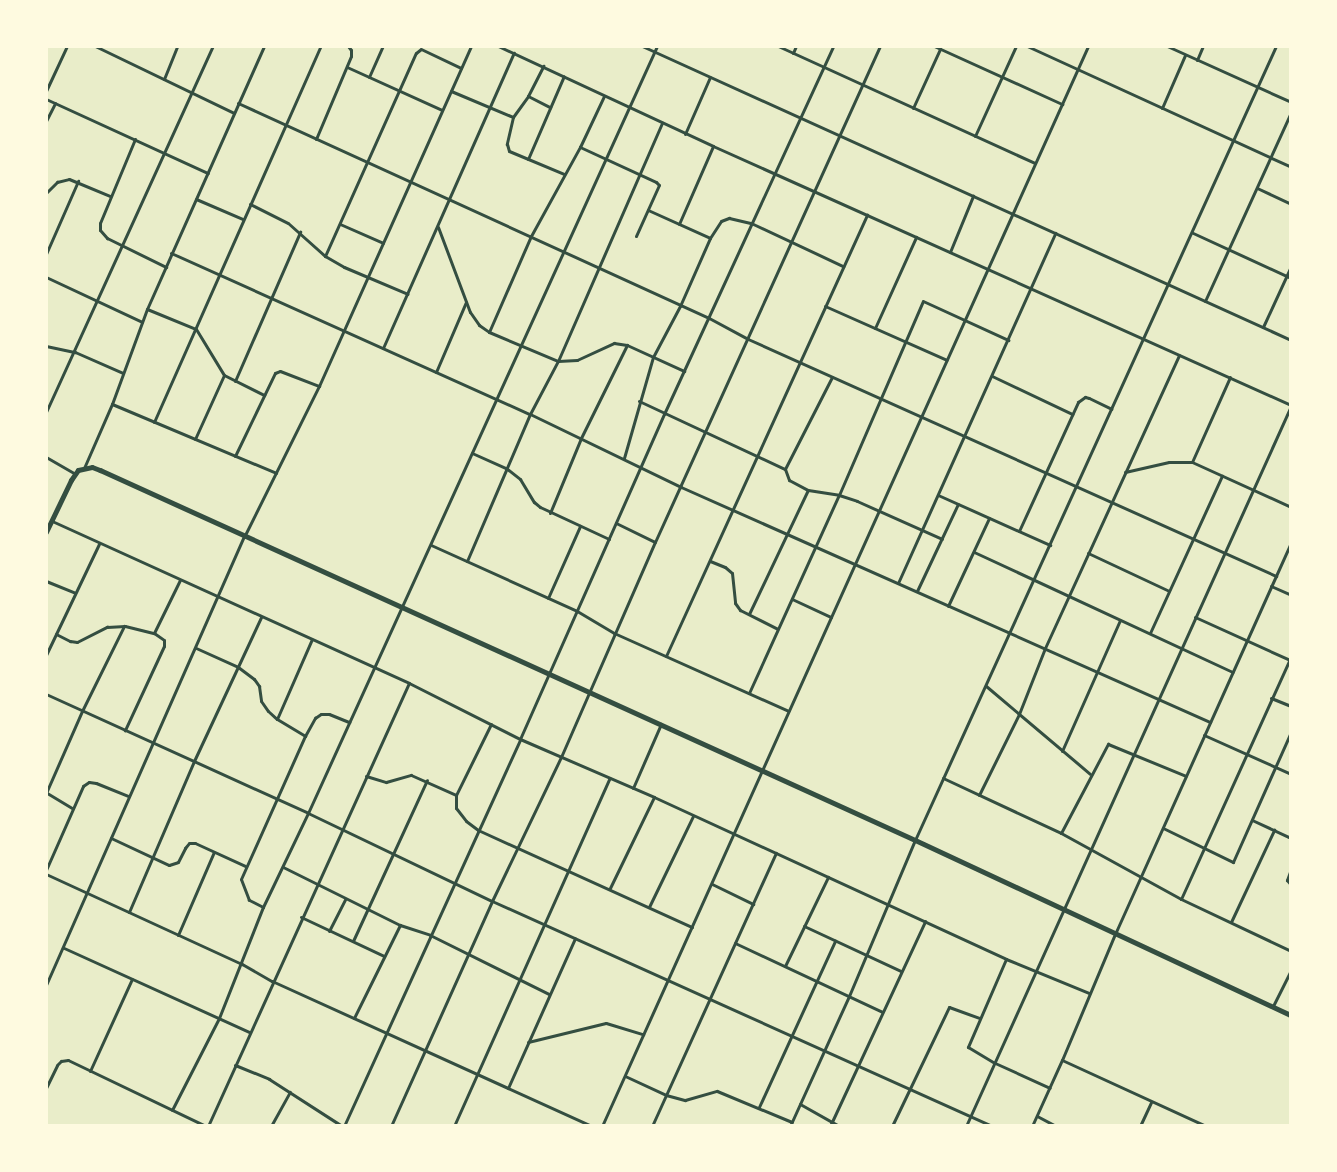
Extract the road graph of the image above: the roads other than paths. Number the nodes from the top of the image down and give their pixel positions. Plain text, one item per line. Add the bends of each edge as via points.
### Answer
1 (67, 46) edge
2 (95, 46) edge
3 (177, 46) edge
4 (212, 46) edge
5 (321, 46) edge
6 (348, 46) edge
7 (383, 46) edge
8 (471, 46) edge
9 (498, 46) edge
10 (642, 46) edge
11 (657, 46) edge
12 (778, 46) edge
13 (796, 46) edge
14 (833, 46) edge
15 (880, 46) edge
16 (934, 46) edge
17 (1016, 46) edge
18 (1027, 46) edge
19 (1088, 46) edge
20 (1167, 46) edge
21 (1203, 46) edge
22 (1276, 46) edge
23 (262, 47) edge
24 (940, 49) junction
25 (655, 52) junction
26 (514, 53) junction
27 (793, 53) junction
28 (1185, 54) junction
29 (1197, 60) junction
30 (543, 66) junction
31 (347, 67) junction
32 (822, 67) junction
33 (462, 68) junction
34 (1078, 69) junction
35 (564, 76) junction
36 (369, 77) junction
37 (710, 77) junction
38 (1002, 77) junction
39 (164, 79) junction
40 (862, 85) junction
41 (1258, 87) junction
42 (46, 91) edge
43 (400, 91) junction
44 (451, 91) junction
45 (193, 93) junction
46 (528, 96) junction
47 (604, 96) junction
48 (46, 99) edge
49 (1291, 102) edge
50 (55, 103) junction
51 (238, 103) junction
52 (1062, 104) junction
53 (490, 107) junction
54 (550, 107) junction
55 (629, 107) junction
56 (913, 108) junction
57 (1162, 108) junction
58 (442, 110) junction
59 (1291, 112) edge
60 (234, 113) junction
61 (513, 117) junction
62 (799, 117) junction
63 (46, 121) edge
64 (662, 122) junction
65 (285, 125) junction
66 (685, 134) junction
67 (840, 136) junction
68 (975, 136) junction
69 (134, 139) junction
70 (316, 139) junction
71 (1235, 141) junction
72 (713, 146) junction
73 (580, 147) junction
74 (165, 154) junction
75 (1270, 157) junction
76 (528, 159) junction
77 (605, 160) junction
78 (367, 163) junction
79 (1035, 163) junction
80 (1291, 167) edge
81 (208, 173) junction
82 (774, 173) junction
83 (564, 174) junction
84 (640, 175) junction
85 (78, 181) junction
86 (410, 183) junction
87 (1256, 188) junction
88 (814, 191) junction
89 (46, 193) edge
90 (110, 196) junction
91 (973, 196) junction
92 (196, 199) junction
93 (449, 200) junction
94 (250, 204) junction
95 (1291, 204) edge
96 (648, 210) junction
97 (1012, 214) junction
98 (867, 215) junction
99 (243, 219) junction
100 (751, 223) junction
101 (340, 224) junction
102 (679, 224) junction
103 (438, 226) junction
104 (300, 232) junction
105 (1193, 232) junction
106 (1055, 233) junction
107 (531, 236) junction
108 (636, 236) dead end
109 (916, 237) junction
110 (710, 238) junction
111 (792, 242) junction
112 (383, 243) junction
113 (123, 246) junction
114 (1229, 249) junction
115 (564, 252) junction
116 (950, 252) junction
117 (172, 253) junction
118 (46, 254) edge
119 (325, 256) junction
120 (166, 266) junction
121 (843, 266) junction
122 (1291, 266) edge
123 (597, 267) junction
124 (987, 269) junction
125 (219, 274) junction
126 (46, 277) edge
127 (368, 277) junction
128 (1289, 277) edge
129 (1168, 285) junction
130 (1031, 288) junction
131 (408, 294) junction
132 (271, 298) junction
133 (98, 300) junction
134 (1205, 301) junction
135 (466, 302) junction
136 (680, 306) junction
137 (825, 306) junction
138 (147, 309) junction
139 (708, 318) junction
140 (965, 320) junction
141 (142, 322) junction
142 (1263, 327) junction
143 (875, 328) junction
144 (196, 329) junction
145 (344, 331) junction
146 (489, 332) junction
147 (1144, 338) junction
148 (748, 339) junction
149 (1008, 340) junction
150 (1291, 340) edge
151 (905, 341) junction
152 (626, 345) junction
153 (46, 346) edge
154 (522, 346) junction
155 (383, 348) junction
156 (75, 352) junction
157 (1179, 354) junction
158 (652, 357) junction
159 (947, 360) junction
160 (558, 361) junction
161 (800, 362) junction
162 (684, 371) junction
163 (436, 372) junction
164 (123, 373) junction
165 (224, 375) junction
166 (992, 376) junction
167 (832, 377) junction
168 (1230, 378) junction
169 (234, 381) junction
170 (319, 386) junction
171 (264, 395) junction
172 (880, 398) junction
173 (496, 399) junction
174 (639, 401) junction
175 (112, 404) junction
176 (1291, 406) edge
177 (1112, 409) junction
178 (46, 412) edge
179 (530, 414) junction
180 (664, 414) junction
181 (1072, 414) junction
182 (921, 417) junction
183 (154, 422) junction
184 (704, 433) junction
185 (965, 436) junction
186 (581, 438) junction
187 (195, 439) junction
188 (472, 453) junction
189 (236, 456) junction
190 (756, 456) junction
191 (46, 457) edge
192 (624, 458) junction
193 (1192, 462) junction
194 (84, 468) junction
195 (506, 468) junction
196 (640, 468) junction
197 (785, 468) junction
198 (1046, 472) junction
199 (1125, 472) junction
200 (75, 474) junction
201 (276, 474) junction
202 (1222, 476) junction
203 (1077, 486) junction
204 (681, 487) junction
205 (808, 490) junction
206 (1252, 490) junction
207 (839, 495) junction
208 (938, 495) junction
209 (1112, 502) junction
210 (958, 504) junction
211 (1291, 507) edge
212 (733, 510) junction
213 (879, 510) junction
214 (550, 513) junction
215 (989, 518) junction
216 (52, 521) junction
217 (616, 523) junction
218 (580, 526) junction
219 (923, 530) junction
220 (1019, 531) junction
221 (46, 532) edge
222 (787, 534) junction
223 (244, 537) junction
224 (1193, 538) junction
225 (609, 539) junction
226 (942, 539) junction
227 (654, 542) junction
228 (1291, 542) edge
229 (99, 544) junction
230 (431, 545) junction
231 (1050, 545) junction
232 (816, 546) junction
233 (974, 552) junction
234 (1224, 552) junction
235 (1088, 553) junction
236 (710, 560) junction
237 (467, 561) junction
238 (855, 563) junction
239 (1276, 576) junction
240 (180, 580) junction
241 (1034, 580) junction
242 (46, 581) edge
243 (898, 583) junction
244 (1271, 586) junction
245 (1169, 590) junction
246 (917, 591) junction
247 (75, 593) junction
248 (1291, 595) edge
249 (218, 596) junction
250 (1069, 596) junction
251 (548, 598) junction
252 (792, 599) junction
253 (948, 606) junction
254 (402, 608) junction
255 (577, 611) junction
256 (749, 614) junction
257 (262, 617) junction
258 (831, 617) junction
259 (1195, 617) junction
260 (1120, 620) junction
261 (125, 626) junction
262 (778, 629) junction
263 (154, 633) junction
264 (614, 633) junction
265 (1009, 633) junction
266 (1150, 633) junction
267 (56, 634) junction
268 (312, 639) junction
269 (1247, 640) junction
270 (196, 648) junction
271 (1045, 648) junction
272 (1180, 648) junction
273 (46, 655) edge
274 (666, 656) junction
275 (1290, 659) edge
276 (238, 667) junction
277 (375, 668) junction
278 (1096, 671) junction
279 (1233, 672) junction
280 (549, 674) junction
281 (409, 683) junction
282 (985, 686) junction
283 (588, 692) junction
284 (749, 693) junction
285 (46, 694) edge
286 (1157, 698) junction
287 (1272, 698) junction
288 (1291, 706) edge
289 (82, 711) junction
290 (788, 711) junction
291 (1019, 714) junction
292 (277, 719) junction
293 (349, 722) junction
294 (1210, 722) junction
295 (490, 724) junction
296 (661, 724) junction
297 (125, 730) junction
298 (1291, 732) edge
299 (1204, 735) junction
300 (305, 736) junction
301 (520, 739) junction
302 (154, 743) junction
303 (1062, 750) junction
304 (1134, 752) junction
305 (1246, 754) junction
306 (561, 757) junction
307 (194, 761) junction
308 (1275, 767) junction
309 (761, 770) junction
310 (1090, 774) junction
311 (1291, 774) edge
312 (366, 776) junction
313 (1186, 776) junction
314 (610, 778) junction
315 (943, 778) junction
316 (427, 780) junction
317 (634, 788) junction
318 (46, 793) edge
319 (979, 795) junction
320 (128, 796) junction
321 (456, 796) junction
322 (654, 797) junction
323 (276, 799) junction
324 (72, 808) junction
325 (308, 813) junction
326 (693, 816) junction
327 (1252, 820) junction
328 (1163, 828) junction
329 (341, 829) junction
330 (478, 830) junction
331 (1274, 830) junction
332 (735, 834) junction
333 (1061, 834) junction
334 (111, 838) junction
335 (1291, 838) edge
336 (915, 840) junction
337 (519, 848) junction
338 (1090, 848) junction
339 (1204, 850) junction
340 (214, 852) junction
341 (776, 853) junction
342 (392, 855) junction
343 (152, 857) junction
344 (245, 866) junction
345 (283, 867) junction
346 (1291, 868) edge
347 (46, 870) edge
348 (568, 870) junction
349 (46, 874) edge
350 (828, 877) junction
351 (1140, 878) junction
352 (454, 883) junction
353 (316, 884) junction
354 (712, 884) junction
355 (1291, 885) edge
356 (610, 888) junction
357 (88, 894) junction
358 (345, 898) junction
359 (1181, 899) junction
360 (492, 901) junction
361 (753, 904) junction
362 (888, 904) junction
363 (263, 907) junction
364 (649, 907) junction
365 (368, 909) junction
366 (1064, 910) junction
367 (129, 912) junction
368 (301, 917) junction
369 (925, 921) junction
370 (1231, 922) junction
371 (400, 925) junction
372 (544, 925) junction
373 (804, 926) junction
374 (692, 927) junction
375 (329, 931) junction
376 (1115, 934) junction
377 (178, 935) junction
378 (430, 935) junction
379 (575, 938) junction
380 (353, 941) junction
381 (835, 941) junction
382 (735, 943) junction
383 (64, 948) junction
384 (1291, 951) edge
385 (468, 954) junction
386 (384, 956) junction
387 (866, 956) junction
388 (1006, 959) junction
389 (242, 964) junction
390 (785, 966) junction
391 (901, 970) junction
392 (1291, 970) edge
393 (1036, 972) junction
394 (132, 979) junction
395 (667, 979) junction
396 (520, 980) junction
397 (272, 981) junction
398 (816, 981) junction
399 (46, 985) edge
400 (1089, 992) junction
401 (548, 994) junction
402 (849, 996) junction
403 (710, 998) junction
404 (1273, 1006) junction
405 (882, 1012) junction
406 (1291, 1015) edge
407 (219, 1018) junction
408 (354, 1018) junction
409 (979, 1018) junction
410 (248, 1032) junction
411 (385, 1032) junction
412 (643, 1034) junction
413 (792, 1035) junction
414 (528, 1042) junction
415 (824, 1049) junction
416 (425, 1051) junction
417 (1062, 1060) junction
418 (995, 1063) junction
419 (234, 1065) junction
420 (859, 1066) junction
421 (90, 1071) junction
422 (477, 1074) junction
423 (625, 1076) junction
424 (46, 1088) edge
425 (508, 1088) junction
426 (910, 1088) junction
427 (1050, 1088) junction
428 (290, 1092) junction
429 (666, 1096) junction
430 (1151, 1102) junction
431 (800, 1104) junction
432 (759, 1107) junction
433 (172, 1110) junction
434 (971, 1116) junction
435 (1037, 1116) junction
436 (832, 1121) junction
437 (791, 1124) edge
438 (207, 1126) edge
439 (271, 1126) edge
440 (343, 1126) edge
441 (391, 1126) edge
442 (454, 1126) edge
443 (591, 1126) edge
444 (602, 1126) edge
445 (652, 1126) edge
446 (830, 1126) edge
447 (839, 1126) edge
448 (892, 1126) edge
449 (966, 1126) edge
450 (992, 1126) edge
451 (1032, 1126) edge
452 (1056, 1126) edge
453 (1140, 1126) edge
454 (1206, 1126) edge

1 - 42 street
2 - 39 street
3 - 39 street
4 - 45 street
5 - 65 street
6 - 31 street via 351,56
7 - 36 street
8 - 33 street
9 - 26 street
10 - 25 street
11 - 25 street
12 - 27 street
13 - 27 street
14 - 32 street
15 - 40 street
16 - 24 street
17 - 38 street
18 - 34 street
19 - 34 street
20 - 28 street
21 - 29 street
22 - 41 street
23 - 51 street
24 - 38 street
24 - 56 street
25 - 37 street
25 - 55 street
26 - 30 street
26 - 53 street
27 - 32 street
28 - 29 street
28 - 57 street
29 - 41 street
30 - 35 street
30 - 46 street
31 - 36 street
31 - 70 street
32 - 40 street
32 - 62 street
33 - 43 street via 418,50
33 - 44 street
34 - 52 street
34 - 57 street
35 - 47 street
35 - 54 street
36 - 43 street
37 - 62 street
37 - 66 street
38 - 52 street
38 - 68 street
39 - 45 street
40 - 56 street
40 - 67 street
41 - 49 street
41 - 71 street
43 - 58 street
43 - 78 street
44 - 53 street
44 - 58 street
45 - 60 street
45 - 74 street
46 - 54 street
46 - 61 street
47 - 55 street
47 - 73 street
48 - 50 street
50 - 63 street
50 - 69 street
51 - 60 street
51 - 65 street
52 - 79 street
53 - 61 street
53 - 93 street
54 - 76 street
55 - 64 street
55 - 77 street
56 - 68 street
57 - 71 street
58 - 86 street
59 - 75 street
60 - 81 street
61 - 76 street via 507,148
62 - 67 street
62 - 82 street
64 - 66 street
64 - 84 street
65 - 70 street
65 - 94 street
66 - 72 street
67 - 88 street
67 - 91 street
68 - 79 street
69 - 74 street
69 - 90 street
70 - 78 street
71 - 75 street
71 - 105 street
72 - 82 street
72 - 102 street
73 - 77 street
73 - 83 street
74 - 81 street
74 - 113 street
75 - 80 street
75 - 87 street
76 - 83 street
77 - 84 street
77 - 115 street
78 - 86 street
78 - 101 street
79 - 97 street
81 - 92 street
82 - 88 street
82 - 100 street
83 - 107 street
84 - 96 street via 659,186
84 - 123 street
85 - 89 street via 62,180
85 - 90 street
85 - 118 street
86 - 93 street
86 - 112 street
87 - 95 street
87 - 114 street
88 - 98 street
88 - 111 street
90 - 113 street via 100,230 107,238
91 - 97 street
91 - 116 street
92 - 99 street
92 - 117 street
93 - 103 street
93 - 107 street
94 - 99 street
94 - 104 street
96 - 102 street
96 - 108 street
97 - 106 street
97 - 124 street
98 - 109 street
98 - 121 street
99 - 125 street
100 - 110 street via 725,218
100 - 111 street
100 - 139 street
101 - 112 street
101 - 119 street
102 - 110 street
103 - 131 street
103 - 135 street
104 - 119 street
104 - 132 street
105 - 114 street
105 - 129 street
106 - 129 street
106 - 130 street
107 - 115 street
107 - 146 street
109 - 116 street
109 - 143 street
110 - 136 street
111 - 121 street
111 - 148 street
112 - 127 street
113 - 120 street
113 - 133 street
114 - 128 street
114 - 134 street
115 - 123 street
115 - 154 street
116 - 124 street
117 - 120 street
117 - 125 street
119 - 127 street
120 - 138 street
121 - 137 street
122 - 128 street
123 - 136 street
123 - 160 street
124 - 130 street
124 - 140 street
125 - 132 street
125 - 144 street
126 - 133 street
127 - 131 street
127 - 145 street
128 - 142 street
129 - 134 street
129 - 147 street
130 - 147 street
130 - 149 street
131 - 155 street
132 - 145 street
132 - 169 street
133 - 141 street
133 - 156 street
134 - 142 street
135 - 146 street via 474,320
135 - 163 street
136 - 139 street
136 - 158 street
137 - 143 street
137 - 161 street
138 - 141 street
138 - 144 street
139 - 148 street
139 - 162 street
140 - 149 street
140 - 151 street via 923,301
140 - 159 street
141 - 164 street
142 - 150 street
143 - 151 street
144 - 165 street
144 - 183 street
145 - 155 street
145 - 170 street
146 - 154 street
147 - 157 street
147 - 177 street
148 - 161 street
148 - 184 street
149 - 166 street
151 - 159 street
151 - 172 street
152 - 158 street
152 - 160 street via 614,343 577,360
152 - 186 street
153 - 156 street
154 - 160 street
154 - 173 street
155 - 163 street
156 - 164 street
156 - 178 street
157 - 168 street
157 - 199 street
158 - 162 street
158 - 174 street
159 - 182 street
160 - 179 street
161 - 167 street
161 - 190 street
162 - 180 street
163 - 173 street
164 - 175 street
165 - 169 street
165 - 187 street
166 - 181 street
166 - 185 street
167 - 172 street
167 - 197 street
168 - 176 street
168 - 193 street
169 - 171 street
170 - 171 street via 280,371 271,377
170 - 201 street
171 - 189 street
172 - 182 street
172 - 207 street
173 - 179 street
173 - 188 street
174 - 180 street
174 - 192 street
175 - 183 street
175 - 194 street
176 - 206 street
177 - 181 street via 1085,397 1078,402
177 - 203 street
179 - 186 street
179 - 195 street
180 - 184 street
180 - 196 street
181 - 198 street
182 - 185 street
182 - 213 street
183 - 187 street
184 - 190 street
184 - 204 street
185 - 198 street
185 - 208 street
186 - 192 street
186 - 214 street
187 - 189 street
188 - 195 street
188 - 230 street
189 - 201 street
190 - 197 street
190 - 212 street
191 - 200 street
192 - 196 street
193 - 199 street via 1169,462
193 - 202 street
194 - 200 main road
194 - 223 main road via 100,470
195 - 214 street via 520,479 534,502
195 - 237 street
196 - 204 street
196 - 217 street
197 - 205 street via 789,480
198 - 203 street
198 - 220 street
199 - 209 street
200 - 216 main road
201 - 223 street
202 - 206 street
202 - 224 street
203 - 209 street
203 - 231 street
204 - 212 street
204 - 227 street
205 - 207 street
205 - 222 street
206 - 211 street
206 - 234 street
207 - 213 street
207 - 232 street
208 - 210 street
208 - 219 street
209 - 224 street
209 - 235 street
210 - 215 street
210 - 226 street
212 - 222 street
212 - 236 street
213 - 219 street
213 - 238 street
214 - 218 street
215 - 220 street
215 - 233 street
216 - 221 main road
216 - 229 street
217 - 225 street
217 - 227 street
218 - 225 street
218 - 251 street
219 - 226 street
219 - 243 street
220 - 231 street
222 - 232 street
222 - 256 street
223 - 249 street
223 - 254 main road
224 - 234 street
224 - 245 street
225 - 255 street
226 - 246 street
227 - 264 street
228 - 239 street
229 - 240 street
229 - 247 street
230 - 237 street
230 - 254 street
231 - 241 street
232 - 238 street
232 - 252 street
233 - 241 street
233 - 253 street
234 - 239 street
234 - 259 street
235 - 245 street
235 - 250 street
236 - 256 street via 732,573 735,603
236 - 274 street
237 - 251 street
238 - 243 street
238 - 258 street
239 - 244 street
240 - 249 street
240 - 263 street
241 - 250 street
241 - 265 street
242 - 247 street
243 - 246 street
244 - 248 street
244 - 269 street
245 - 266 street
246 - 253 street
247 - 267 street
249 - 257 street
249 - 270 street
250 - 260 street
250 - 271 street
251 - 255 street
252 - 258 street
252 - 262 street
253 - 265 street
254 - 277 street
254 - 280 main road
255 - 264 street
255 - 280 street
256 - 262 street
257 - 268 street
257 - 276 street
258 - 290 street
259 - 269 street
259 - 272 street
260 - 266 street
260 - 278 street
261 - 263 street
261 - 267 street via 107,627 77,642
261 - 289 street
262 - 284 street
263 - 297 street via 161,636 164,646
264 - 274 street
264 - 283 street
265 - 271 street
265 - 282 street
266 - 272 street
267 - 273 street
268 - 277 street
268 - 292 street
269 - 275 street
269 - 279 street
270 - 276 street
270 - 302 street
271 - 278 street
271 - 291 street
272 - 279 street
272 - 286 street
274 - 284 street
275 - 287 street
276 - 292 street via 254,679 259,686 261,701
276 - 307 street
277 - 281 street
277 - 293 street
278 - 286 street
278 - 303 street
279 - 294 street
280 - 283 main road
280 - 301 street
281 - 295 street
281 - 312 street
282 - 291 street
282 - 315 street
283 - 296 main road
283 - 306 street
284 - 290 street
285 - 289 street
286 - 294 street
286 - 304 street
287 - 288 street
287 - 305 street
289 - 297 street
289 - 318 street
290 - 309 street
291 - 303 street
291 - 319 street
292 - 300 street
293 - 300 street via 320,714
293 - 325 street
294 - 299 street
295 - 301 street
295 - 321 street
296 - 309 main road
296 - 317 street
297 - 302 street
298 - 308 street
299 - 305 street
299 - 313 street
300 - 323 street
301 - 306 street
301 - 330 street
302 - 307 street
302 - 320 street
303 - 310 street
304 - 310 street via 1108,744
304 - 313 street
304 - 338 street
305 - 308 street
305 - 339 street
306 - 314 street
306 - 337 street
307 - 323 street
307 - 343 street
308 - 311 street
308 - 327 street
309 - 332 street
309 - 336 main road
310 - 333 street
312 - 316 street via 386,782 411,774
312 - 329 street
313 - 328 street
314 - 317 street
314 - 348 street
315 - 319 street
315 - 336 street
316 - 321 street
316 - 342 street
317 - 322 street
318 - 324 street
319 - 333 street
320 - 324 street via 89,782
320 - 334 street
321 - 330 street via 460,815
322 - 326 street
322 - 356 street
323 - 325 street
323 - 344 street
324 - 347 street
325 - 329 street
325 - 345 street
326 - 332 street
326 - 364 street
327 - 331 street
327 - 339 street via 1233,862
328 - 339 street
328 - 351 street
329 - 342 street
329 - 353 street
330 - 337 street
330 - 352 street
331 - 335 street
331 - 370 street
332 - 341 street
332 - 354 street
333 - 338 street
334 - 343 street
334 - 357 street
336 - 362 street
336 - 366 main road
337 - 348 street
337 - 360 street
338 - 351 street
338 - 366 street
339 - 359 street
340 - 343 street via 195,843 189,844 173,865
340 - 344 street
340 - 377 street
341 - 350 street
341 - 361 street
342 - 352 street
342 - 365 street
343 - 367 street
344 - 363 street via 241,879 246,894 253,903
345 - 353 street
345 - 363 street
346 - 355 street via 1287,880
348 - 356 street
348 - 372 street
349 - 357 street
350 - 362 street
350 - 373 street
351 - 359 street
351 - 376 street
352 - 360 street
352 - 378 street
353 - 358 street
353 - 368 street
354 - 361 street
354 - 374 street
356 - 364 street
357 - 367 street
357 - 383 street
358 - 365 street
358 - 375 street
359 - 370 street
360 - 372 street
360 - 385 street
361 - 382 street
362 - 369 street
362 - 387 street
363 - 389 street
364 - 374 street
365 - 371 street
365 - 380 street
366 - 376 main road
366 - 393 street
367 - 377 street
368 - 375 street
368 - 397 street
369 - 388 street
369 - 391 street
370 - 384 street
371 - 378 street
371 - 386 street
372 - 379 street
372 - 396 street
373 - 381 street
373 - 390 street
374 - 395 street
375 - 380 street
376 - 400 street
376 - 404 main road
377 - 389 street
378 - 385 street
378 - 411 street
379 - 395 street
379 - 401 street
380 - 386 street
381 - 387 street
381 - 398 street
382 - 390 street
382 - 403 street
383 - 394 street
383 - 399 street
385 - 396 street
385 - 416 street
386 - 408 street
387 - 391 street
387 - 402 street
388 - 393 street
388 - 409 street
389 - 397 street
389 - 407 street
390 - 398 street
391 - 405 street
392 - 404 street
393 - 400 street
393 - 418 street
394 - 407 street
394 - 421 street
395 - 403 street
395 - 412 street
396 - 401 street
396 - 422 street
397 - 408 street
397 - 410 street
398 - 402 street
398 - 413 street
400 - 417 street
401 - 414 street
402 - 405 street
402 - 415 street
403 - 413 street
403 - 429 street
404 - 406 main road
405 - 420 street
407 - 410 street
407 - 433 street
408 - 411 street
409 - 418 street via 968,1047
409 - 426 street via 949,1007
410 - 419 street
411 - 416 street
411 - 440 street
412 - 414 street via 606,1023
412 - 423 street
413 - 415 street
413 - 432 street
414 - 425 street
415 - 420 street
415 - 431 street
416 - 422 street
416 - 441 street
417 - 427 street
417 - 430 street
418 - 427 street
418 - 434 street
419 - 428 street
419 - 438 street
420 - 426 street
420 - 436 street
421 - 424 street via 68,1060 61,1061
421 - 433 street
422 - 425 street
422 - 442 street
423 - 429 street
423 - 444 street
425 - 443 street
426 - 434 street
426 - 448 street
427 - 435 street
428 - 439 street
428 - 440 street
429 - 432 street via 690,1100 717,1091
429 - 445 street
430 - 453 street
430 - 454 street
431 - 436 street
431 - 437 street
432 - 437 street
433 - 438 street
434 - 449 street
434 - 450 street
435 - 451 street
435 - 452 street
436 - 446 street
436 - 447 street

